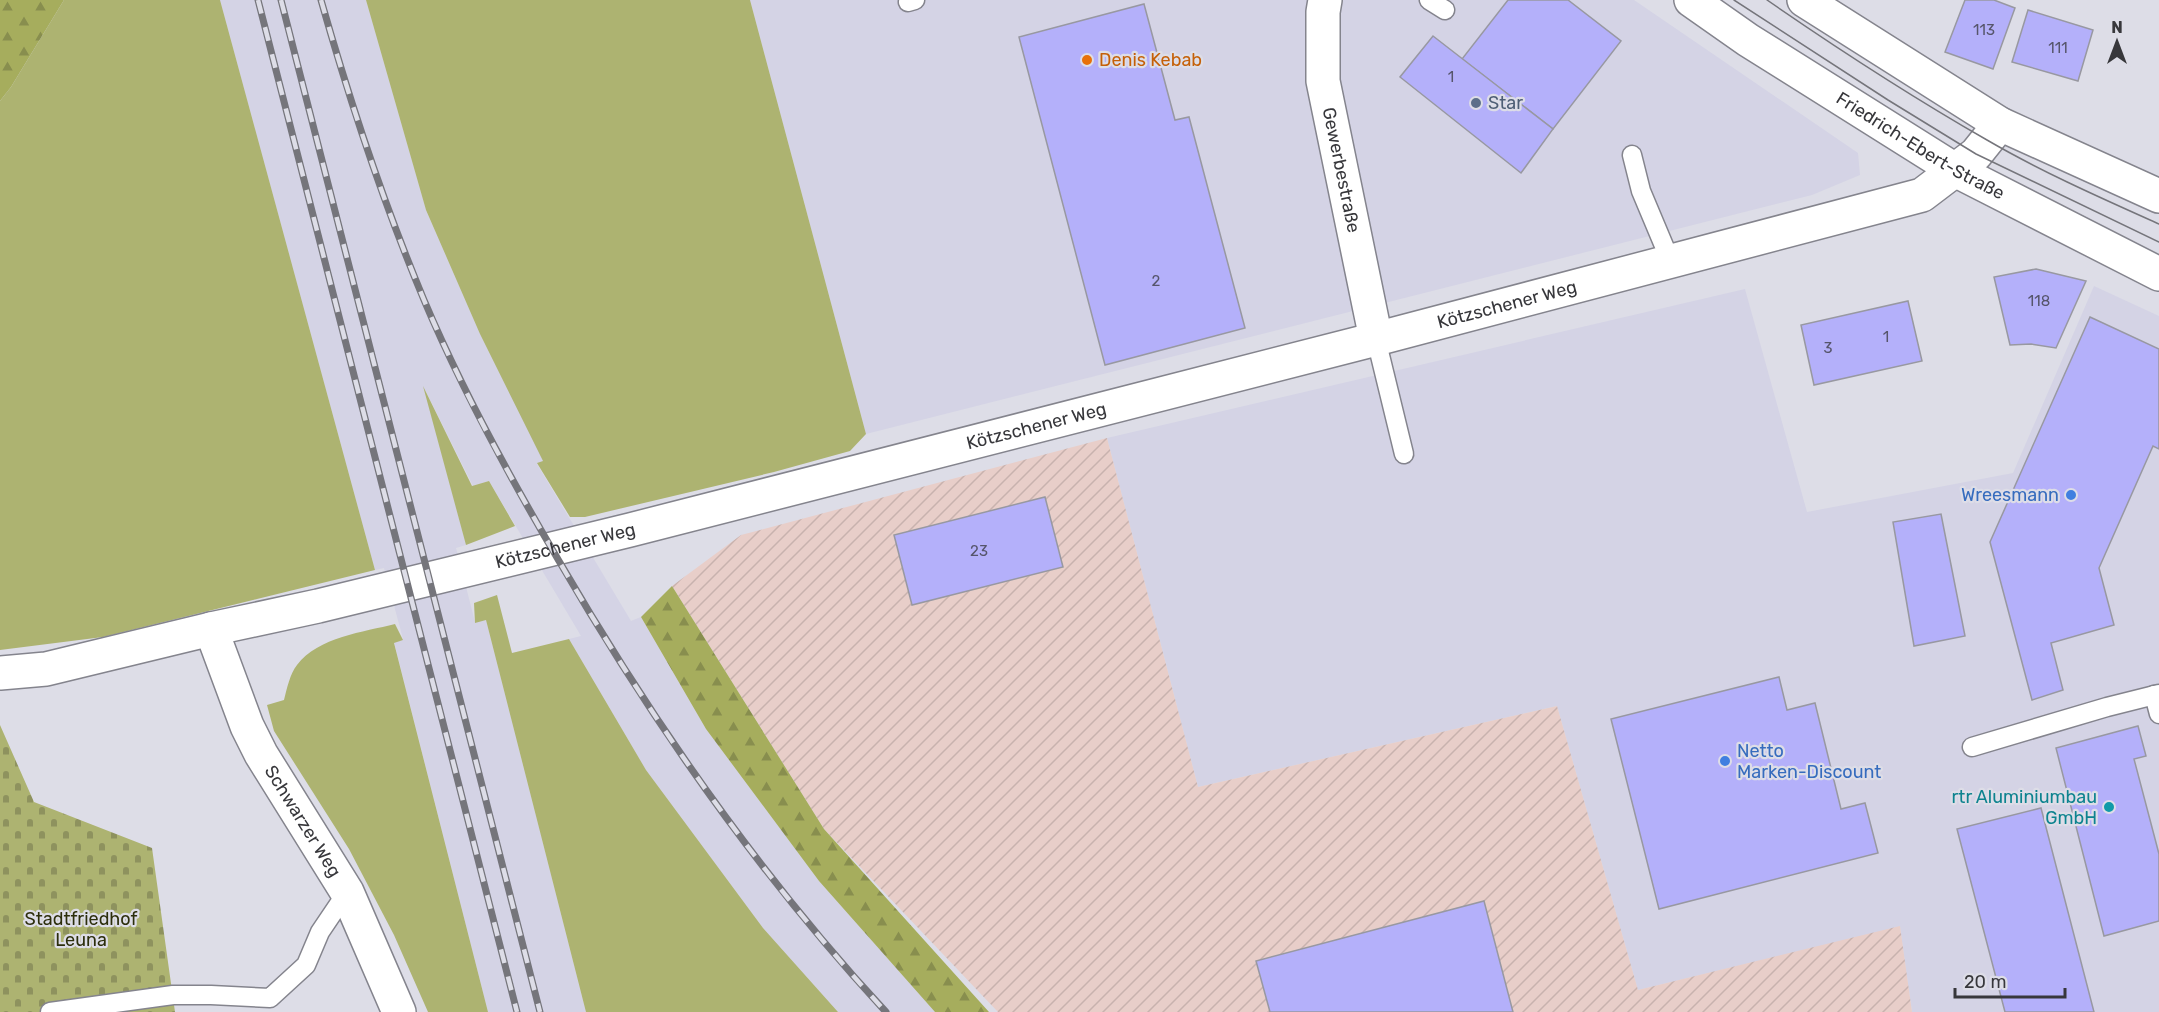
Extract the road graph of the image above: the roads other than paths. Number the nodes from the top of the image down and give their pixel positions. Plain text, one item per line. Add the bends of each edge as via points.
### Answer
1 (1325, 0) edge
2 (1691, 0) edge
3 (1804, 0) edge
4 (2000, 124) junction
5 (1632, 155) dead end
6 (1955, 170) junction
7 (2159, 196) edge
8 (1670, 260) junction
9 (2159, 274) edge
10 (1376, 339) junction
11 (1404, 454) dead end
12 (211, 629) junction
13 (0, 673) edge
14 (2157, 695) edge
15 (2159, 714) edge
16 (1972, 747) dead end
17 (346, 892) junction
18 (50, 1012) edge
19 (399, 1012) edge

1 - 10 street, Gewerbestraße via 1323,81
2 - 6 street, Friedrich-Ebert-Straße
3 - 4 street
4 - 6 street, Kötzschener Weg via 1976,154
4 - 7 street
5 - 8 lane via 1641,191
6 - 8 street, Kötzschener Weg via 1922,195
6 - 9 street, Friedrich-Ebert-Straße
8 - 10 street, Kötzschener Weg
10 - 11 lane
10 - 12 street, Kötzschener Weg via 641,527
12 - 13 street, Kötzschener Weg via 46,669
12 - 17 street, Schwarzer Weg via 261,754
14 - 15 lane
14 - 16 lane
17 - 18 lane via 320,932 306,965 270,998 173,995
17 - 19 street, Schwarzer Weg

